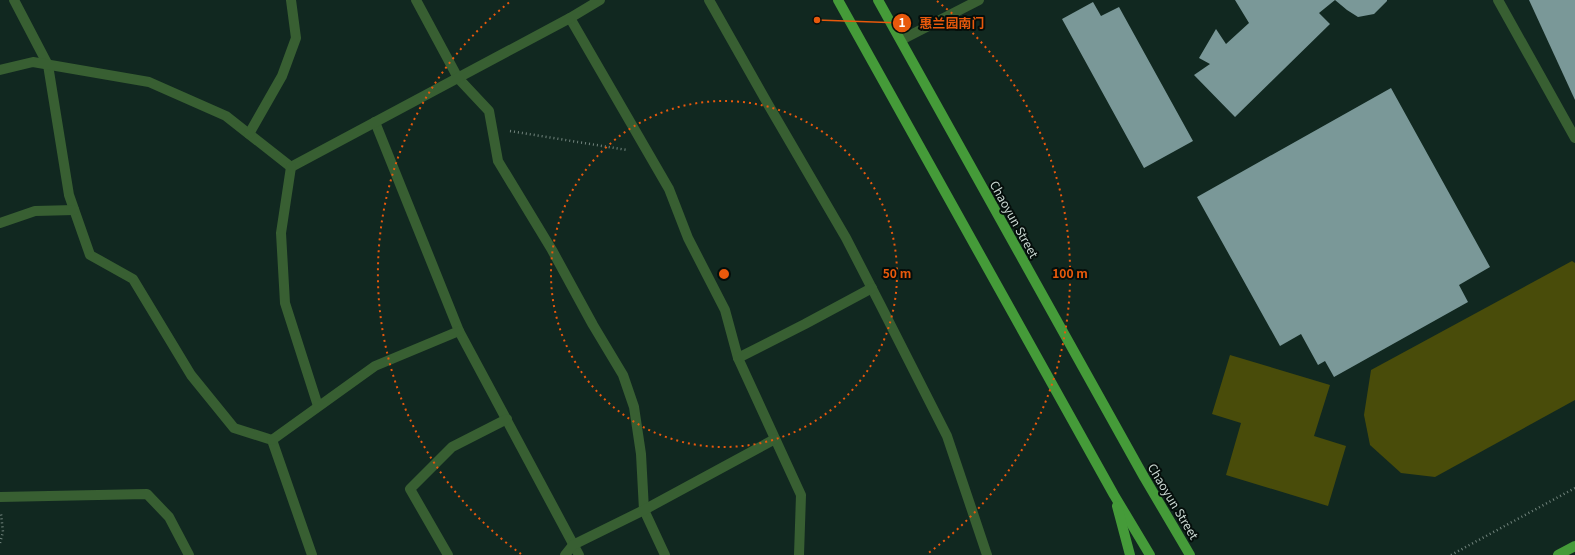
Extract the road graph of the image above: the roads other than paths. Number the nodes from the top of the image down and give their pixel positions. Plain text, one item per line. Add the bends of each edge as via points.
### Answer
1 (14, 0) edge
2 (291, 0) edge
3 (416, 0) edge
4 (600, 0) edge
5 (709, 0) edge
6 (838, 0) edge
7 (878, 0) edge
8 (979, 0) edge
9 (1498, 0) edge
10 (570, 18) junction
11 (901, 40) junction
12 (48, 65) junction
13 (0, 70) edge
14 (458, 78) junction
15 (375, 122) junction
16 (250, 134) junction
17 (1575, 138) edge
18 (291, 167) junction
19 (74, 210) junction
20 (0, 223) edge
21 (872, 288) junction
22 (459, 330) junction
23 (738, 358) junction
24 (318, 406) junction
25 (507, 419) junction
26 (272, 440) junction
27 (775, 440) junction
28 (1114, 494) junction
29 (0, 497) edge
30 (644, 510) junction
31 (573, 545) junction
32 (1575, 546) edge
33 (1190, 553) edge
34 (189, 555) edge
35 (312, 555) edge
36 (448, 555) edge
37 (565, 555) edge
38 (579, 555) edge
39 (665, 555) edge
40 (799, 555) edge
41 (987, 555) edge
42 (1130, 555) edge
43 (1150, 555) edge
44 (1558, 555) edge

1 - 12 street
2 - 16 street via 296,38 282,76
3 - 14 street
4 - 10 street
5 - 21 street via 846,238
6 - 28 main road
7 - 11 main road, Chaoyun Street
8 - 11 street
9 - 17 street
10 - 14 street
10 - 23 street via 669,189 688,238 725,310
11 - 33 main road, Chaoyun Street via 1144,477
12 - 13 street via 33,62
12 - 16 street via 149,82 226,116
12 - 19 street via 68,195
14 - 15 street
14 - 30 street via 489,111 498,161 624,375 634,407 641,454
15 - 18 street
15 - 22 street
16 - 18 street
18 - 24 street via 281,234 285,303
19 - 20 street via 35,211
19 - 26 street via 90,255 133,279 191,375 234,428
21 - 23 street
21 - 41 street via 946,436
22 - 24 street via 375,366
22 - 25 street
23 - 27 street
24 - 26 street
25 - 31 street
25 - 36 street via 452,446 410,489
26 - 35 street
27 - 30 street
27 - 40 street via 801,495
28 - 42 main road
28 - 43 main road
29 - 34 street via 147,494 169,517
30 - 31 street
30 - 39 street
31 - 37 street
31 - 38 street
32 - 44 main road

